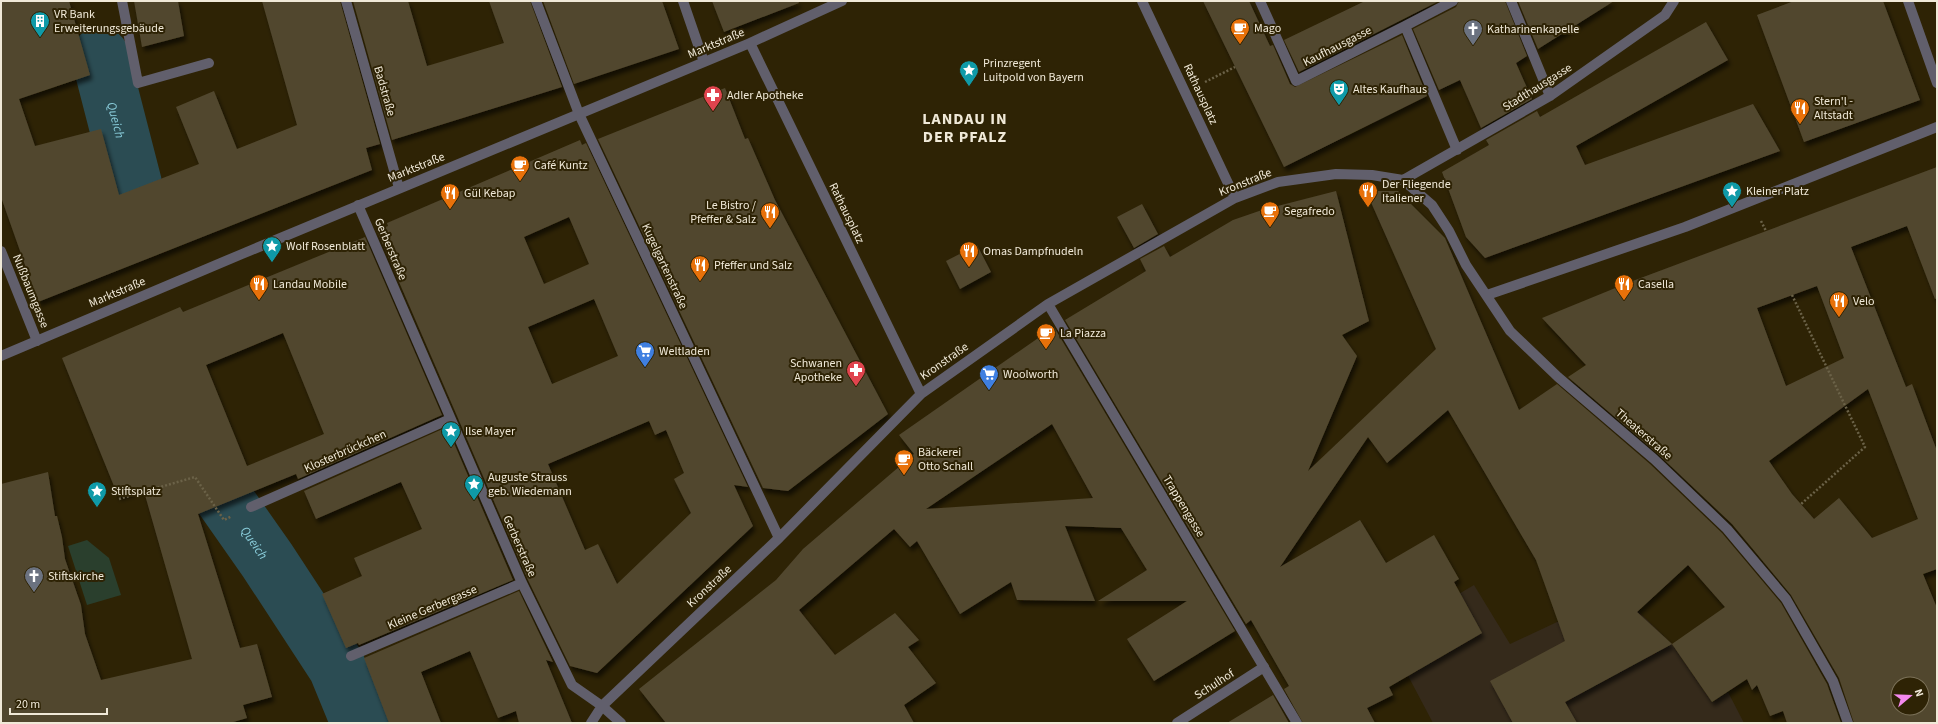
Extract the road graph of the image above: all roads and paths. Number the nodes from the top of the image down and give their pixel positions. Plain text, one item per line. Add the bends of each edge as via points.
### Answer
1 (122, 1) edge
2 (346, 1) edge
3 (536, 1) edge
4 (683, 1) edge
5 (842, 1) edge
6 (1142, 1) edge
7 (1260, 1) edge
8 (1453, 1) edge
9 (1511, 1) edge
10 (1674, 1) edge
11 (1908, 1) edge
12 (1405, 26) junction
13 (750, 43) junction
14 (704, 62) junction
15 (209, 64) dead end
16 (1235, 67) dead end
17 (1937, 83) edge
18 (1185, 91) junction
19 (1550, 96) junction
20 (579, 114) junction
21 (1937, 127) edge
22 (1457, 150) junction
23 (1403, 180) junction
24 (399, 188) junction
25 (1235, 198) junction
26 (358, 205) junction
27 (1, 251) edge
28 (1487, 295) junction
29 (1792, 295) dead end
30 (1048, 304) junction
31 (37, 341) junction
32 (1, 356) edge
33 (921, 394) junction
34 (450, 419) junction
35 (119, 499) dead end
36 (1800, 504) dead end
37 (251, 508) dead end
38 (224, 520) dead end
39 (779, 538) junction
40 (522, 583) junction
41 (351, 656) dead end
42 (1264, 667) junction
43 (602, 706) junction
44 (591, 723) edge
45 (621, 723) edge
46 (1177, 723) edge
47 (1296, 723) edge
48 (1848, 723) edge

1 - 15 street via 138,83
2 - 24 street, Badstraße
3 - 20 street, Kugelgartenstraße
4 - 14 street
5 - 13 street, Marktstraße
6 - 18 street, Rathausplatz
7 - 12 street, Kaufhausgasse via 1296,82
8 - 12 street, Kaufhausgasse
9 - 19 street
10 - 19 street, Stadthausgasse via 1665,15
11 - 17 street
12 - 22 street
13 - 14 street, Marktstraße
13 - 33 street, Rathausplatz
14 - 20 street, Marktstraße
16 - 18 path
18 - 25 street, Rathausplatz
19 - 22 street, Stadthausgasse
20 - 24 street, Marktstraße
20 - 39 street, Kugelgartenstraße
21 - 28 street via 1685,227
22 - 23 street, Stadthausgasse
23 - 25 street, Kronstraße via 1372,175 1312,176 1278,182
23 - 28 street, Theaterstraße via 1432,205 1466,265
24 - 26 street, Marktstraße
25 - 30 street, Kronstraße
26 - 31 street, Marktstraße
26 - 34 street, Gerberstraße
27 - 31 street, Nußbaumgasse
28 - 48 street, Theaterstraße via 1510,331 1558,377 1671,475 1727,529 1786,599 1833,681
29 - 36 path via 1865,447
30 - 33 street, Kronstraße
30 - 42 street, Trappengasse
31 - 32 street, Marktstraße
33 - 39 street, Kronstraße
34 - 37 street, Klosterbrückchen
34 - 40 street, Gerberstraße
35 - 38 path via 195,477
39 - 43 street, Kronstraße
40 - 41 street, Kleine Gerbergasse
40 - 43 street, Gerberstraße via 572,685
42 - 46 street, Schulhof
42 - 47 street, Trappengasse
43 - 44 street, Kronstraße
43 - 45 street, Gerberstraße

